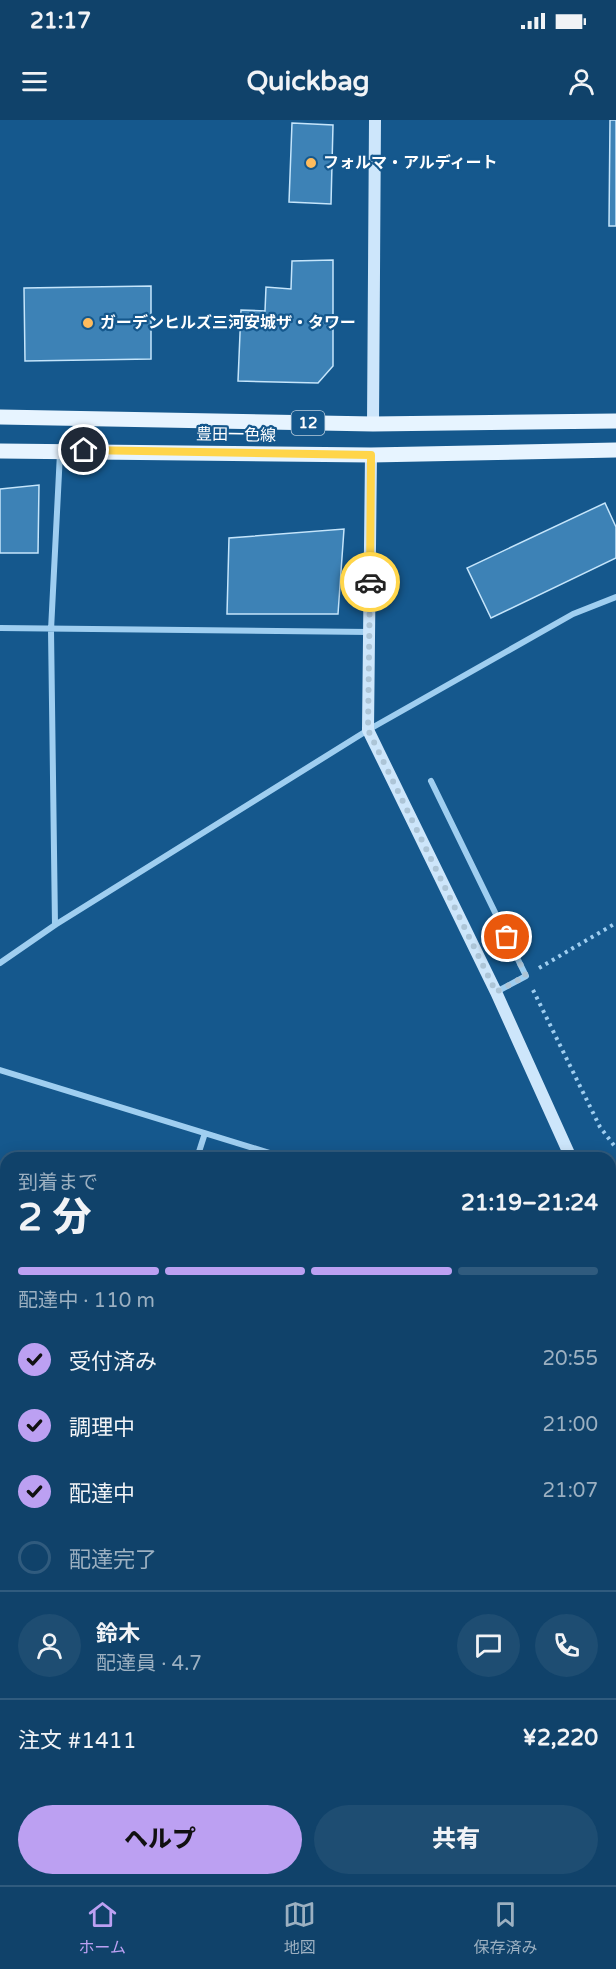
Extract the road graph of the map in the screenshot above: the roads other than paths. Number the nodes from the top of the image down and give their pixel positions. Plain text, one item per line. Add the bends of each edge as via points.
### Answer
1 (375, 120) edge
2 (0, 417) edge
3 (616, 421) edge
4 (373, 424) junction
5 (0, 450) edge
6 (60, 450) junction
7 (616, 450) edge
8 (371, 455) junction
9 (616, 597) edge
10 (0, 628) edge
11 (51, 630) junction
12 (370, 632) junction
13 (368, 730) junction
14 (431, 782) dead end
15 (55, 925) junction
16 (0, 963) edge
17 (496, 992) junction
18 (0, 1070) edge
19 (205, 1133) junction
20 (199, 1152) edge
21 (267, 1152) edge
22 (568, 1152) edge

1 - 4 street
2 - 4 main road, 豊田一色線 / 12
3 - 4 main road, 豊田一色線 / 12
5 - 6 main road, 豊田一色線 / 12
6 - 8 main road, 豊田一色線 / 12
6 - 11 street
7 - 8 main road, 豊田一色線 / 12
8 - 12 street
9 - 13 street via 573,614
10 - 11 street
11 - 12 street
11 - 15 street
12 - 13 street
13 - 15 street
13 - 17 street
14 - 17 street via 526,976
15 - 16 street
17 - 22 street
18 - 19 street
19 - 20 street
19 - 21 street

